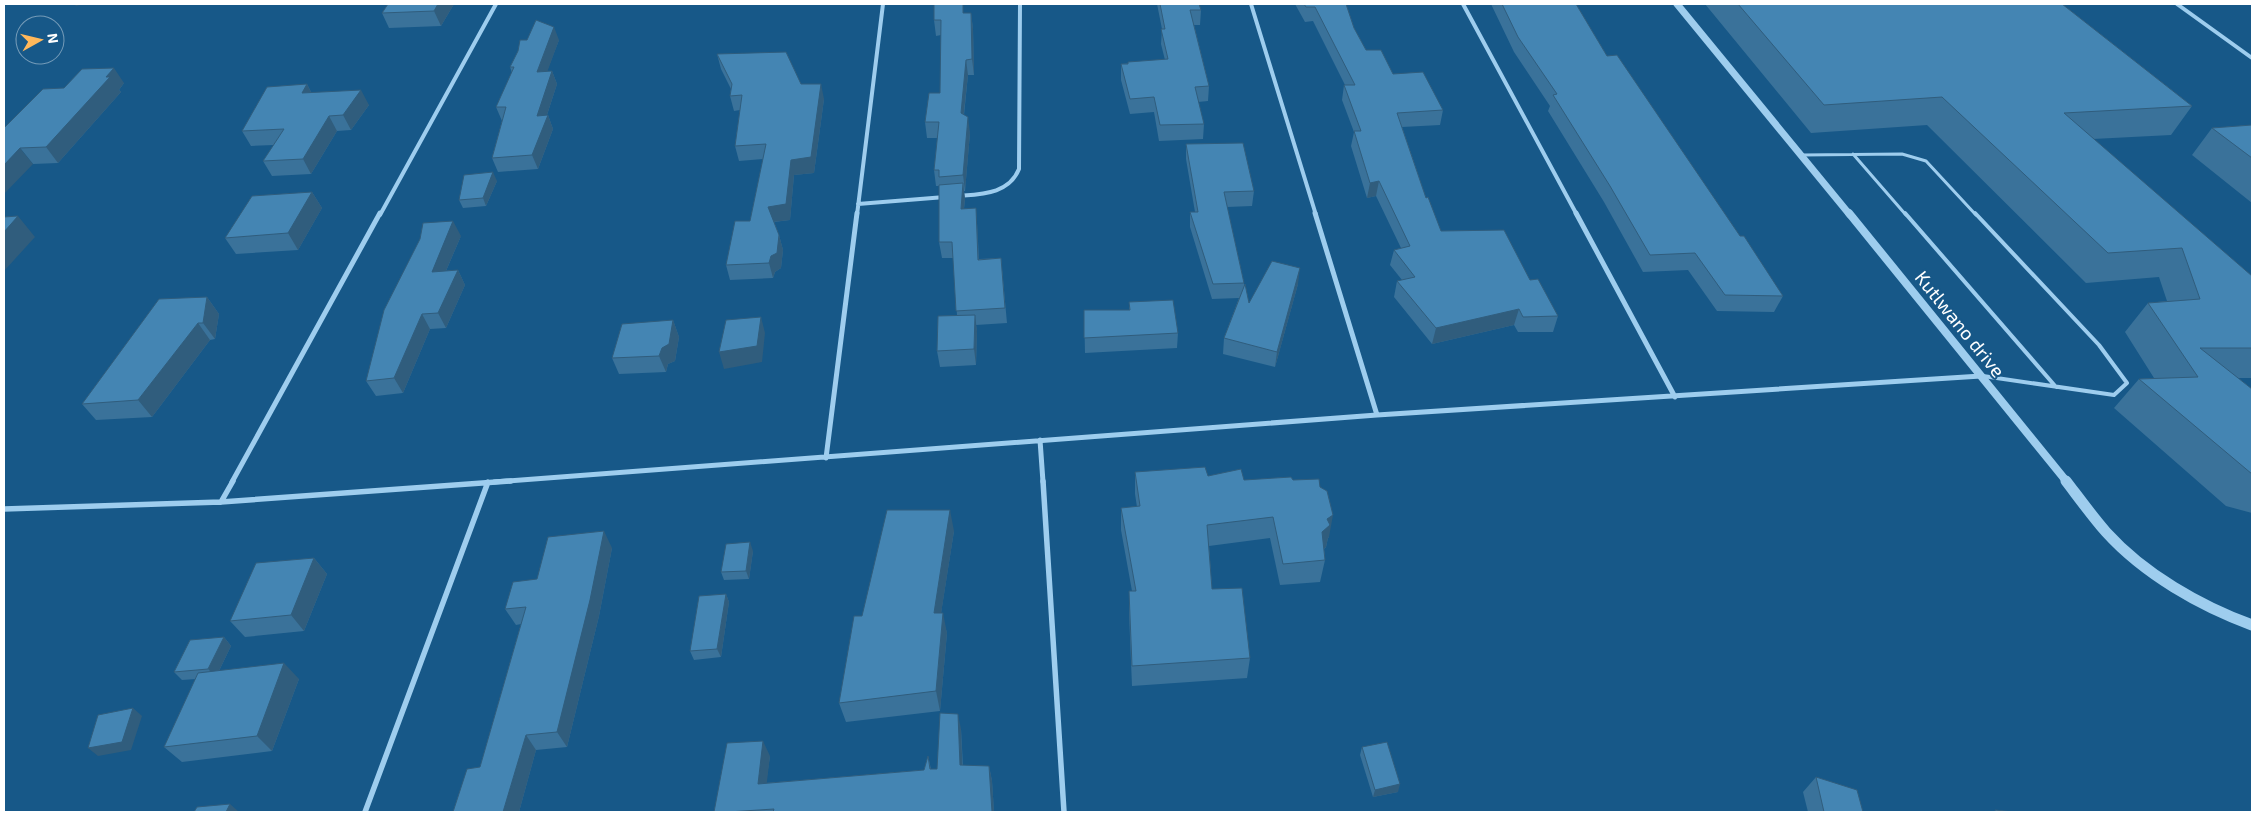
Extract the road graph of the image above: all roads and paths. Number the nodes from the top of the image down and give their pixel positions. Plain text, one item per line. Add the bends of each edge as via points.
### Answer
1 (496, 4) edge
2 (883, 4) edge
3 (1020, 4) edge
4 (1250, 4) edge
5 (1463, 4) edge
6 (1677, 4) edge
7 (2177, 4) edge
8 (2252, 58) edge
9 (1853, 154) junction
10 (1800, 155) junction
11 (858, 204) junction
12 (1982, 376) junction
13 (2056, 387) junction
14 (1675, 397) junction
15 (1377, 415) junction
16 (1040, 440) junction
17 (826, 458) junction
18 (488, 482) junction
19 (221, 502) junction
20 (4, 509) edge
21 (2252, 625) edge
22 (365, 812) edge
23 (1064, 812) edge

1 - 19 street
2 - 11 street
3 - 11 street via 1018,176 1002,188 988,193
4 - 15 street
5 - 14 street
6 - 10 street, Kutlwano drive
7 - 8 street
9 - 10 lane
9 - 13 lane
9 - 13 lane via 1902,154 1926,161 2099,346 2127,383 2114,395
10 - 12 street, Kutlwano drive
11 - 17 street
12 - 13 lane
12 - 14 street
12 - 21 street, Kutlwano drive via 2107,533 2123,548 2170,584 2222,613
14 - 15 street
15 - 16 street
16 - 17 street
16 - 23 street
17 - 18 street
18 - 19 street
18 - 22 street
19 - 20 street

